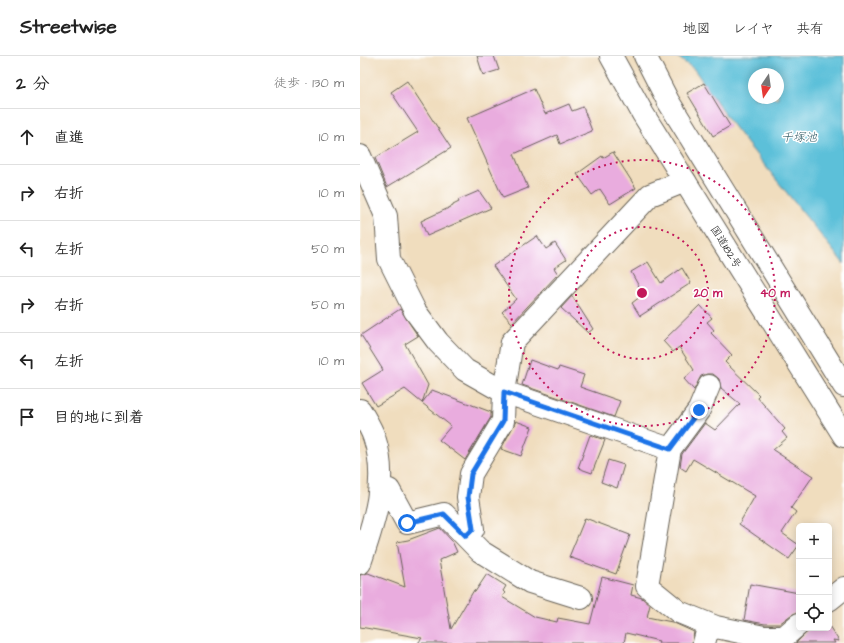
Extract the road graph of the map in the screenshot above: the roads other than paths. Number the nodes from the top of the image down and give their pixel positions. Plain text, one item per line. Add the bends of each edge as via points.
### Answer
1 (611, 56) edge
2 (645, 56) edge
3 (360, 156) edge
4 (685, 180) junction
5 (709, 386) dead end
6 (844, 386) edge
7 (504, 392) junction
8 (360, 410) edge
9 (844, 436) edge
10 (670, 449) junction
11 (380, 487) junction
12 (466, 536) junction
13 (360, 563) edge
14 (844, 588) edge
15 (581, 598) dead end
16 (832, 598) edge
17 (710, 635) edge
18 (789, 635) edge

1 - 4 main road, 国道182号 via 643,114
2 - 6 main road via 668,101
3 - 7 main road via 386,216 389,260 415,311 438,342 465,370
4 - 7 main road via 650,195 512,342
4 - 9 main road, 国道182号
5 - 10 main road via 699,410
7 - 10 main road
7 - 12 main road via 503,421 471,474 468,497 473,529
8 - 11 main road via 374,437 380,469
10 - 17 main road via 647,586
11 - 12 main road via 389,490 407,523 444,514
11 - 13 main road via 377,515
12 - 15 main road via 480,551 530,582
14 - 16 main road
17 - 18 main road

